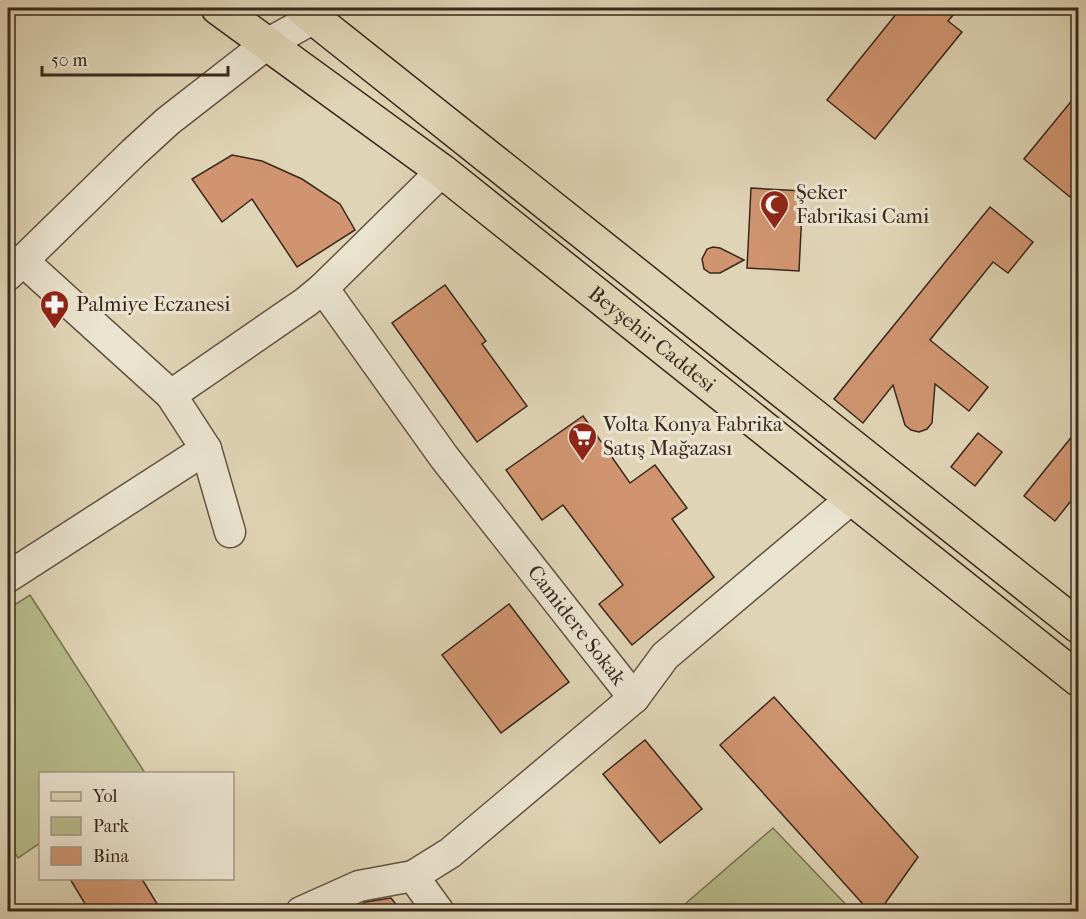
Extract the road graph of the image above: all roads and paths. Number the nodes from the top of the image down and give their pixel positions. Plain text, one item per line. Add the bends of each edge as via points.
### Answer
1 (219, 8) edge
2 (312, 11) edge
3 (267, 44) junction
4 (442, 171) junction
5 (12, 270) edge
6 (323, 288) junction
7 (171, 395) junction
8 (206, 449) junction
9 (851, 499) junction
10 (230, 532) dead end
11 (8, 577) edge
12 (1078, 626) edge
13 (1078, 679) edge
14 (634, 698) junction
15 (413, 876) junction
16 (301, 912) edge
17 (439, 912) edge

1 - 3 main road, Beyşehir Caddesi
2 - 3 street
2 - 12 main road, Beyşehir Caddesi
3 - 4 main road, Beyşehir Caddesi
3 - 5 street via 168,121
4 - 6 street
4 - 9 main road, Beyşehir Caddesi
5 - 7 street
6 - 7 street
6 - 14 street, Camidere Sokak via 444,457
7 - 8 street
8 - 10 street
8 - 11 street
9 - 13 main road, Beyşehir Caddesi
9 - 14 street via 665,656
14 - 15 street, Camidere Sokak via 450,853
15 - 16 street, Camidere Sokak via 358,885
15 - 17 street

